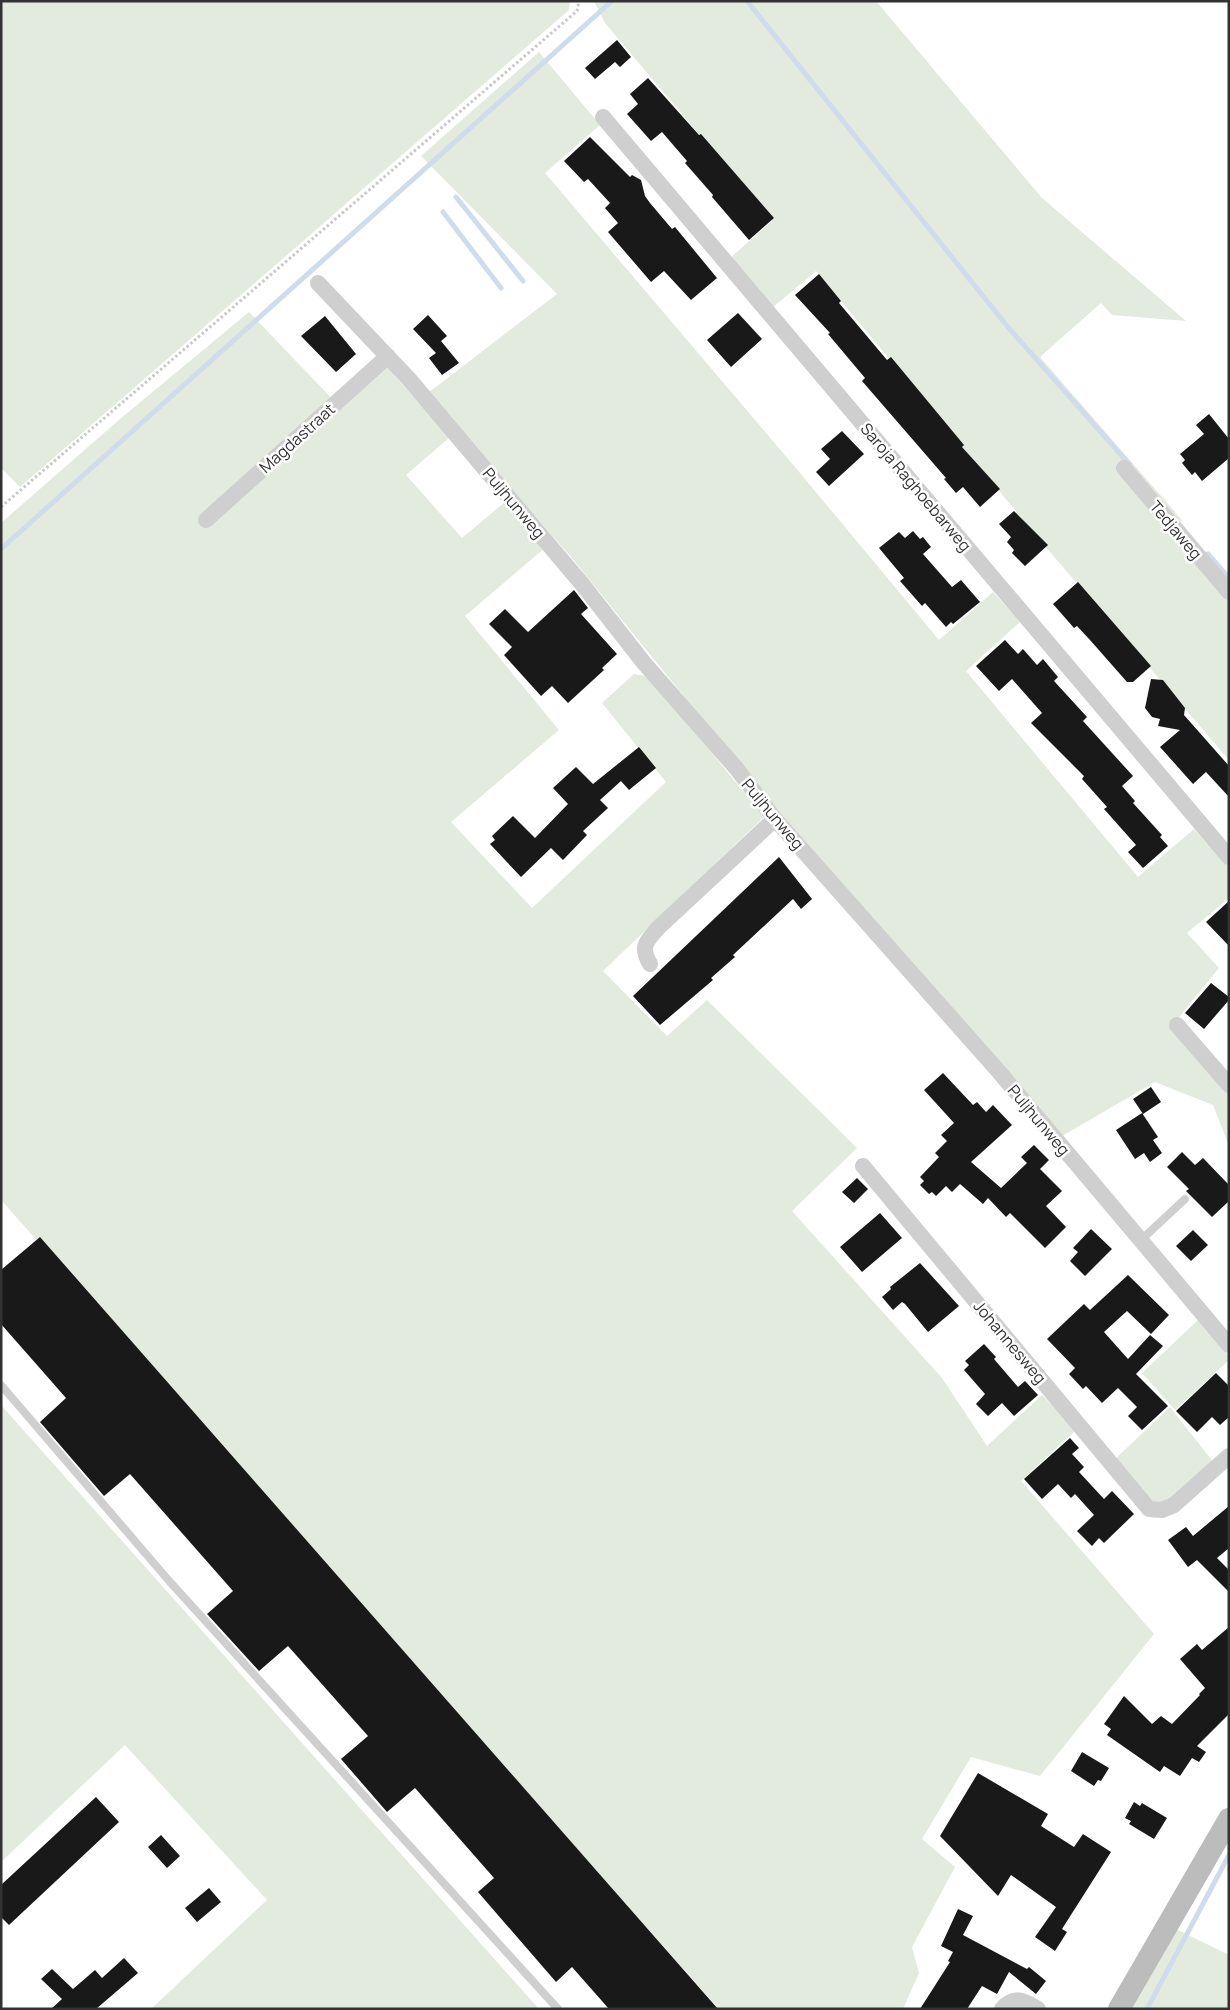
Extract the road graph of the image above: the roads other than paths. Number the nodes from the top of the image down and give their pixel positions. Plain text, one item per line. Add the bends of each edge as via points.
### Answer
1 (603, 117) dead end
2 (318, 283) dead end
3 (388, 356) junction
4 (1124, 468) dead end
5 (206, 520) dead end
6 (1229, 592) edge
7 (775, 819) junction
8 (1229, 858) edge
9 (650, 964) dead end
10 (1177, 1025) dead end
11 (1229, 1086) edge
12 (863, 1166) dead end
13 (1185, 1199) dead end
14 (1140, 1241) junction
15 (1229, 1345) edge
16 (1, 1385) edge
17 (1229, 1456) edge
18 (1229, 1819) edge
19 (558, 2009) edge
20 (1002, 2009) edge
21 (1038, 2009) edge
22 (1119, 2009) edge

1 - 8 street, Saroja Raghoebarweg
2 - 3 street, Puljhunweg
3 - 5 street, Magdastraat
3 - 7 street, Puljhunweg via 569,568
4 - 6 street, Tedjaweg
7 - 9 street via 658,928 646,942 644,953
7 - 14 street, Puljhunweg via 1006,1080
10 - 11 street
12 - 17 street, Johannesweg via 1149,1509 1162,1510 1174,1506
13 - 14 lane
14 - 15 street, Puljhunweg
16 - 19 lane via 170,1582
18 - 22 street
20 - 21 street via 1016,1999

